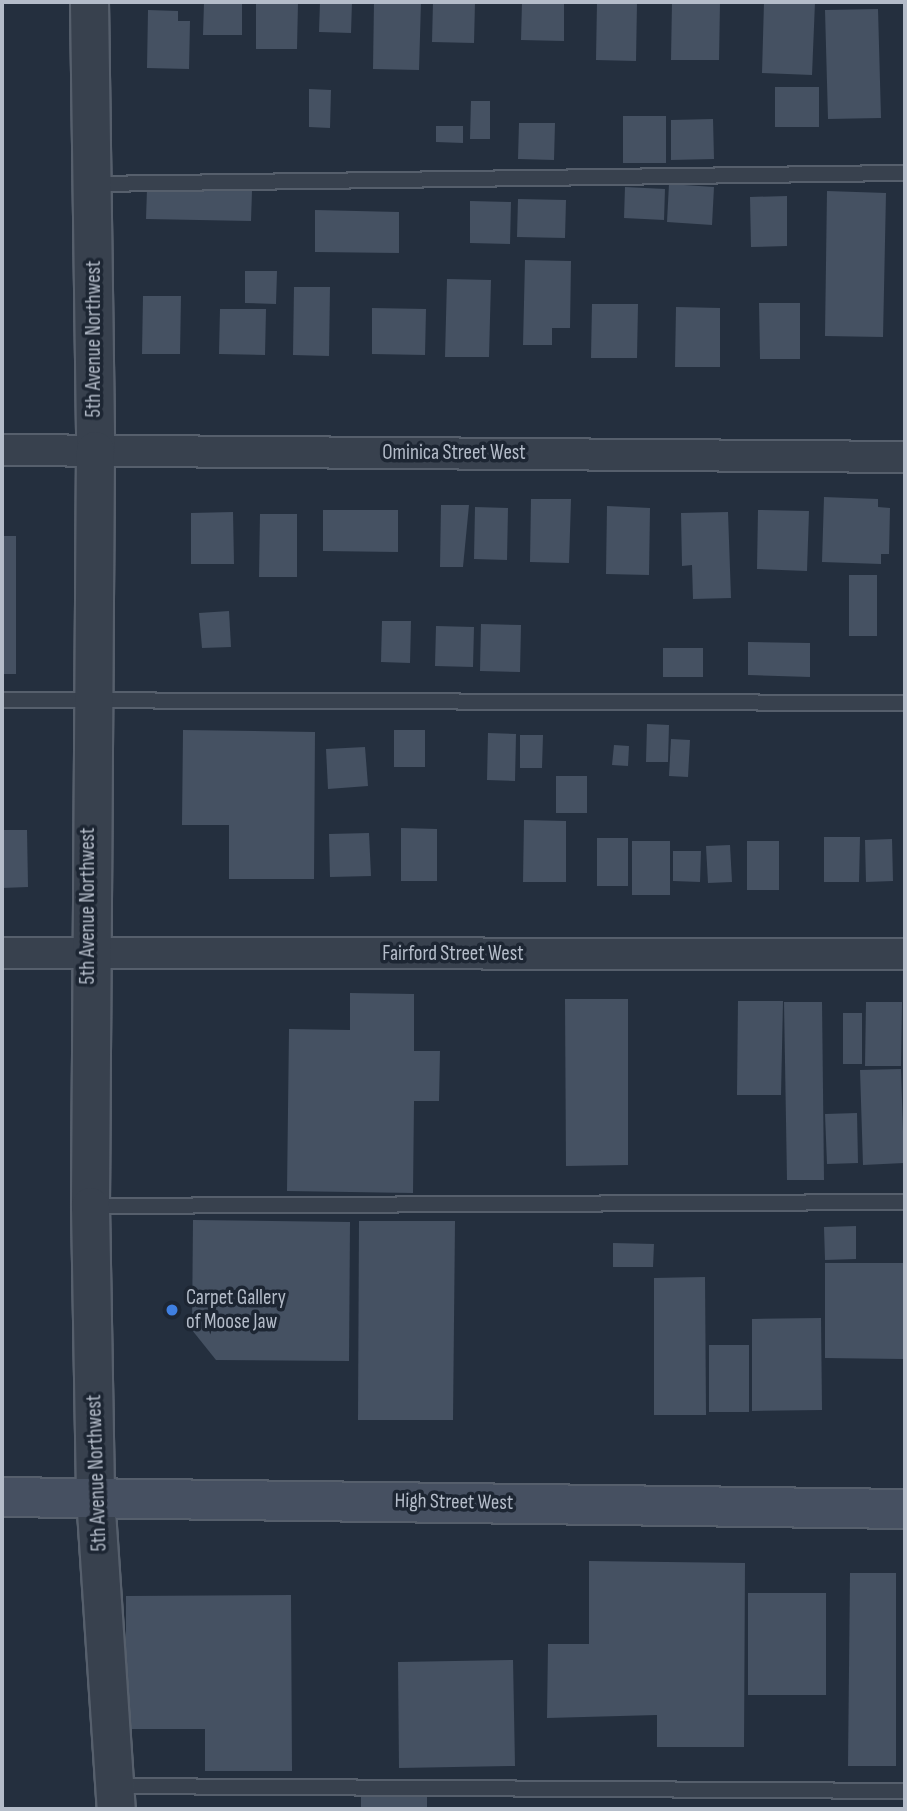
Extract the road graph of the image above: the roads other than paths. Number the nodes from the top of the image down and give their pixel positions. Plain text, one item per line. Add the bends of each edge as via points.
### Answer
1 (89, 2) edge
2 (905, 173) edge
3 (92, 184) junction
4 (2, 450) edge
5 (94, 450) junction
6 (905, 457) edge
7 (90, 697) junction
8 (2, 700) edge
9 (905, 703) edge
10 (2, 953) edge
11 (88, 953) junction
12 (905, 954) edge
13 (905, 1202) edge
14 (90, 1206) junction
15 (95, 1496) junction
16 (2, 1497) edge
17 (905, 1509) edge
18 (905, 1791) edge
19 (116, 1798) edge

1 - 3 street, 5th Avenue Northwest
2 - 3 lane
3 - 5 street, 5th Avenue Northwest
4 - 5 street, Ominica Street West
5 - 6 street, Ominica Street West
5 - 7 street, 5th Avenue Northwest
7 - 8 lane
7 - 9 lane
7 - 11 street, 5th Avenue Northwest
10 - 11 street, Fairford Street West
11 - 12 street, Fairford Street West
11 - 14 street, 5th Avenue Northwest
13 - 14 lane
14 - 15 street, 5th Avenue Northwest
15 - 16 main road, High Street West
15 - 17 main road, High Street West
15 - 19 street, 5th Avenue Northwest
18 - 19 lane

